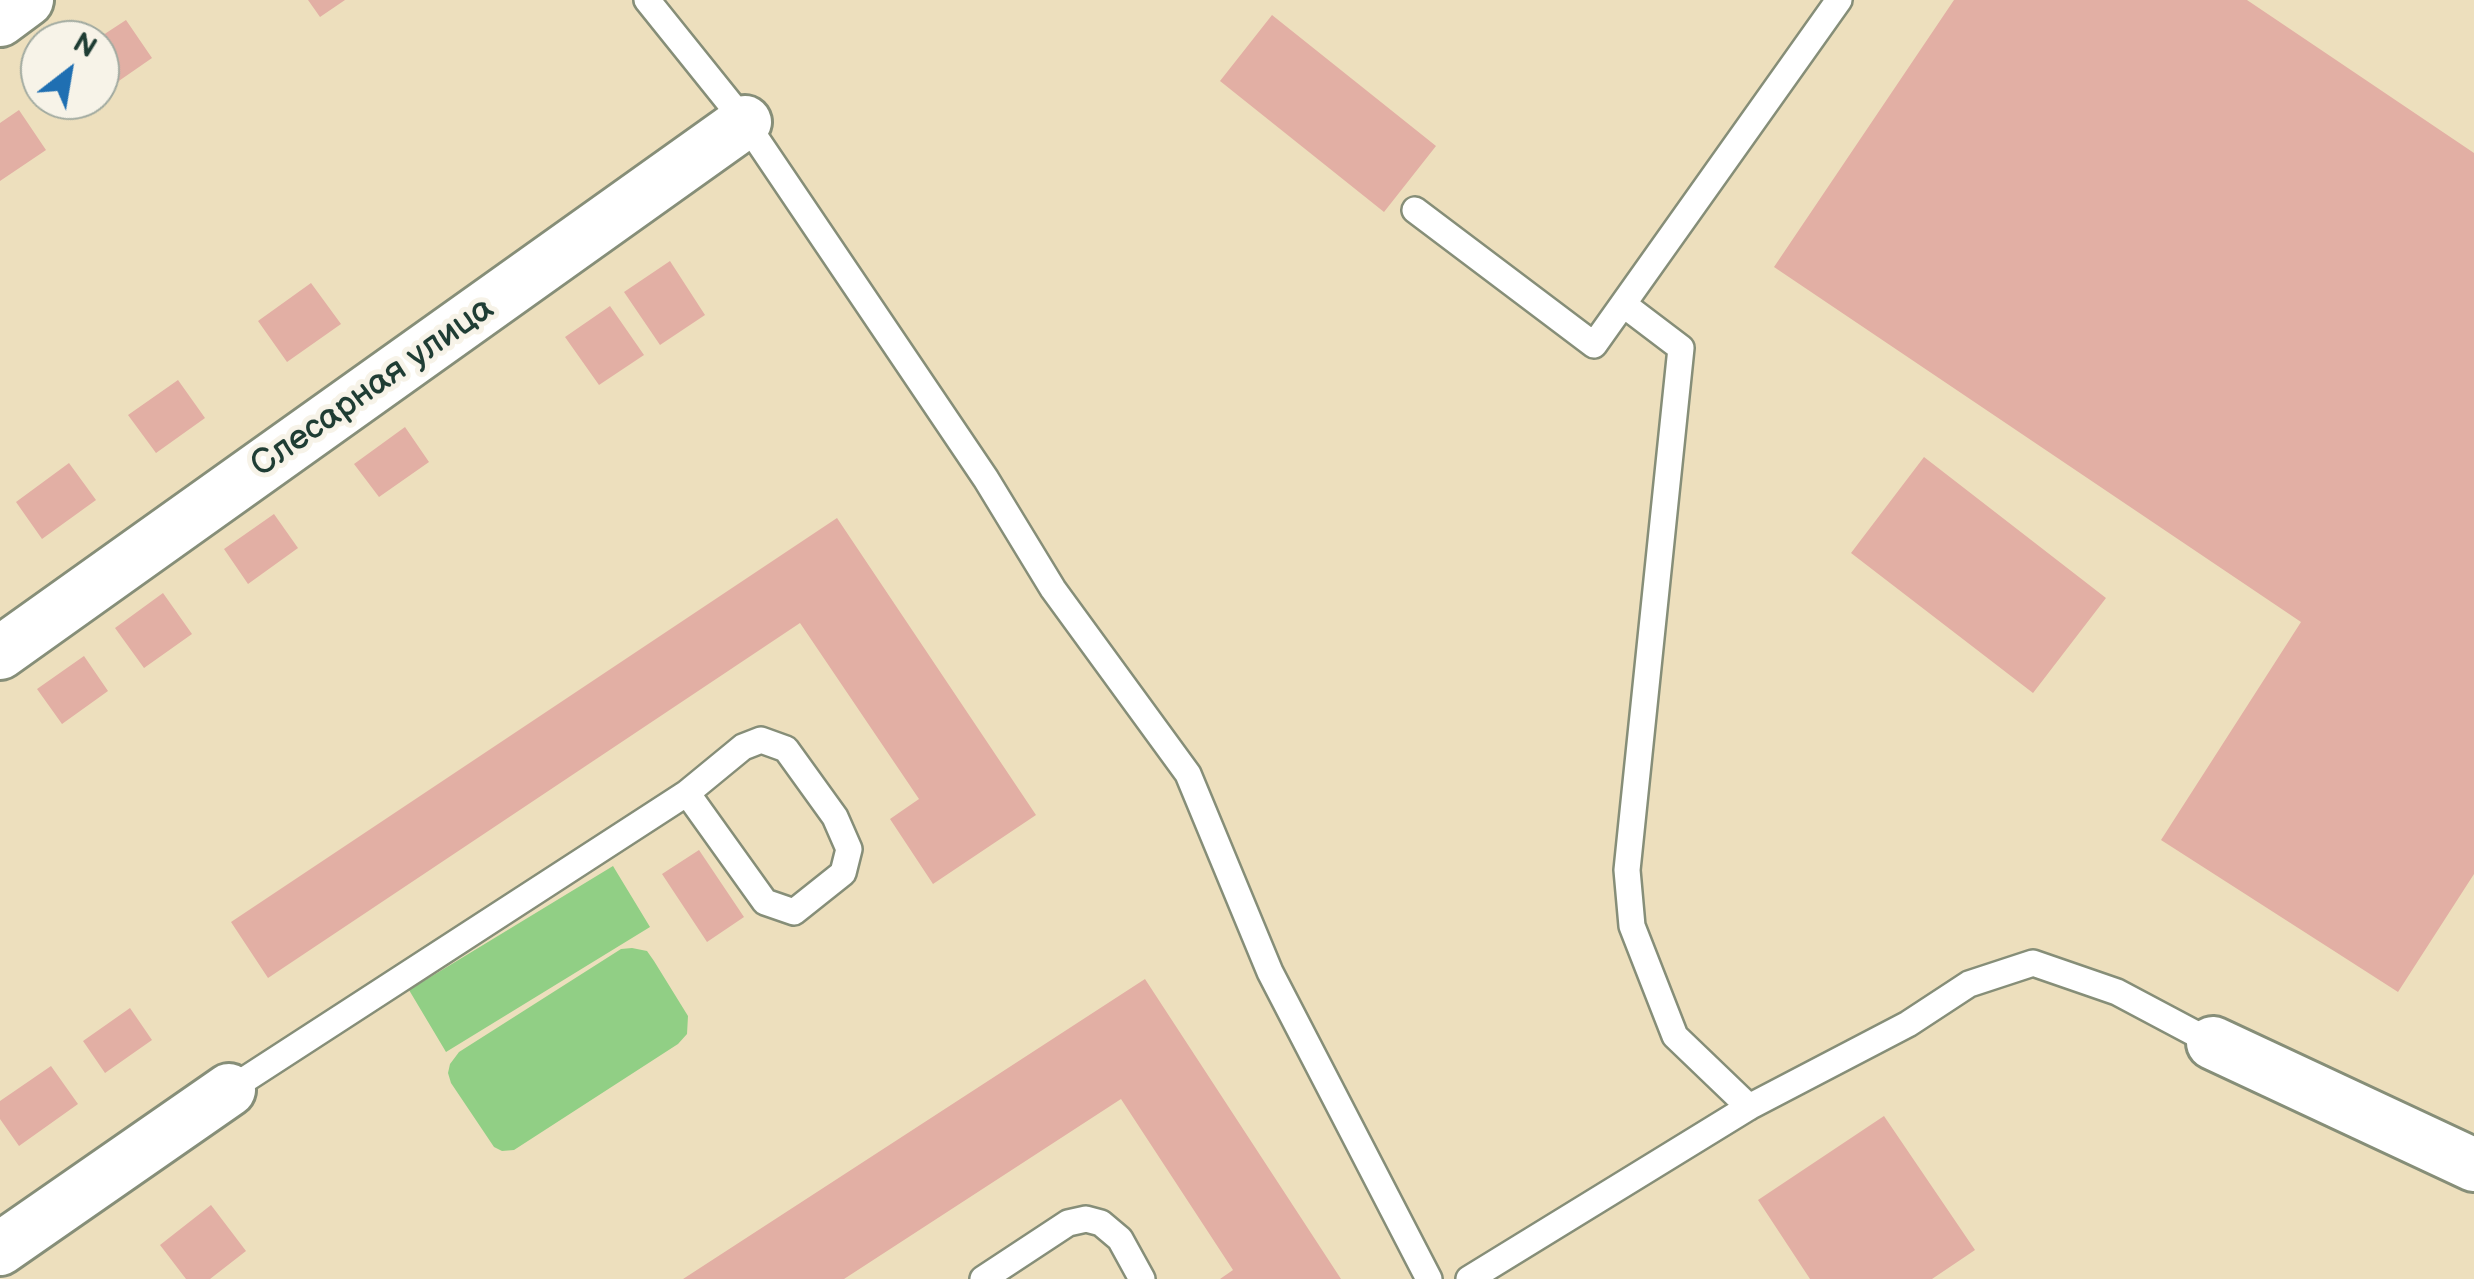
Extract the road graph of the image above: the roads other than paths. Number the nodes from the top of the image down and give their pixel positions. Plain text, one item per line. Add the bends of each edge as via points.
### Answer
1 (27, 0) edge
2 (648, 0) edge
3 (1839, 0) edge
4 (0, 20) edge
5 (745, 122) junction
6 (1414, 210) dead end
7 (1623, 304) junction
8 (0, 653) edge
9 (687, 793) junction
10 (2214, 1043) joint
11 (229, 1090) joint
12 (1749, 1107) junction
13 (2474, 1165) edge
14 (0, 1249) edge
15 (983, 1279) edge
16 (1142, 1279) edge
17 (1429, 1279) edge
18 (1468, 1279) edge

1 - 4 street
2 - 5 lane
3 - 7 lane
5 - 8 street, Слесарная улица
5 - 17 lane via 1053,588 1188,774 1270,972
6 - 7 lane via 1594,345
7 - 12 lane via 1681,348 1627,870 1632,926 1675,1036
9 - 9 lane via 743,747 761,740 786,750 835,817 849,849 843,874 794,912 764,902
9 - 11 lane
10 - 12 lane via 2117,992 2033,963 1970,984
10 - 13 street
11 - 14 street
12 - 18 lane
15 - 16 lane via 1068,1223 1086,1219 1120,1239

